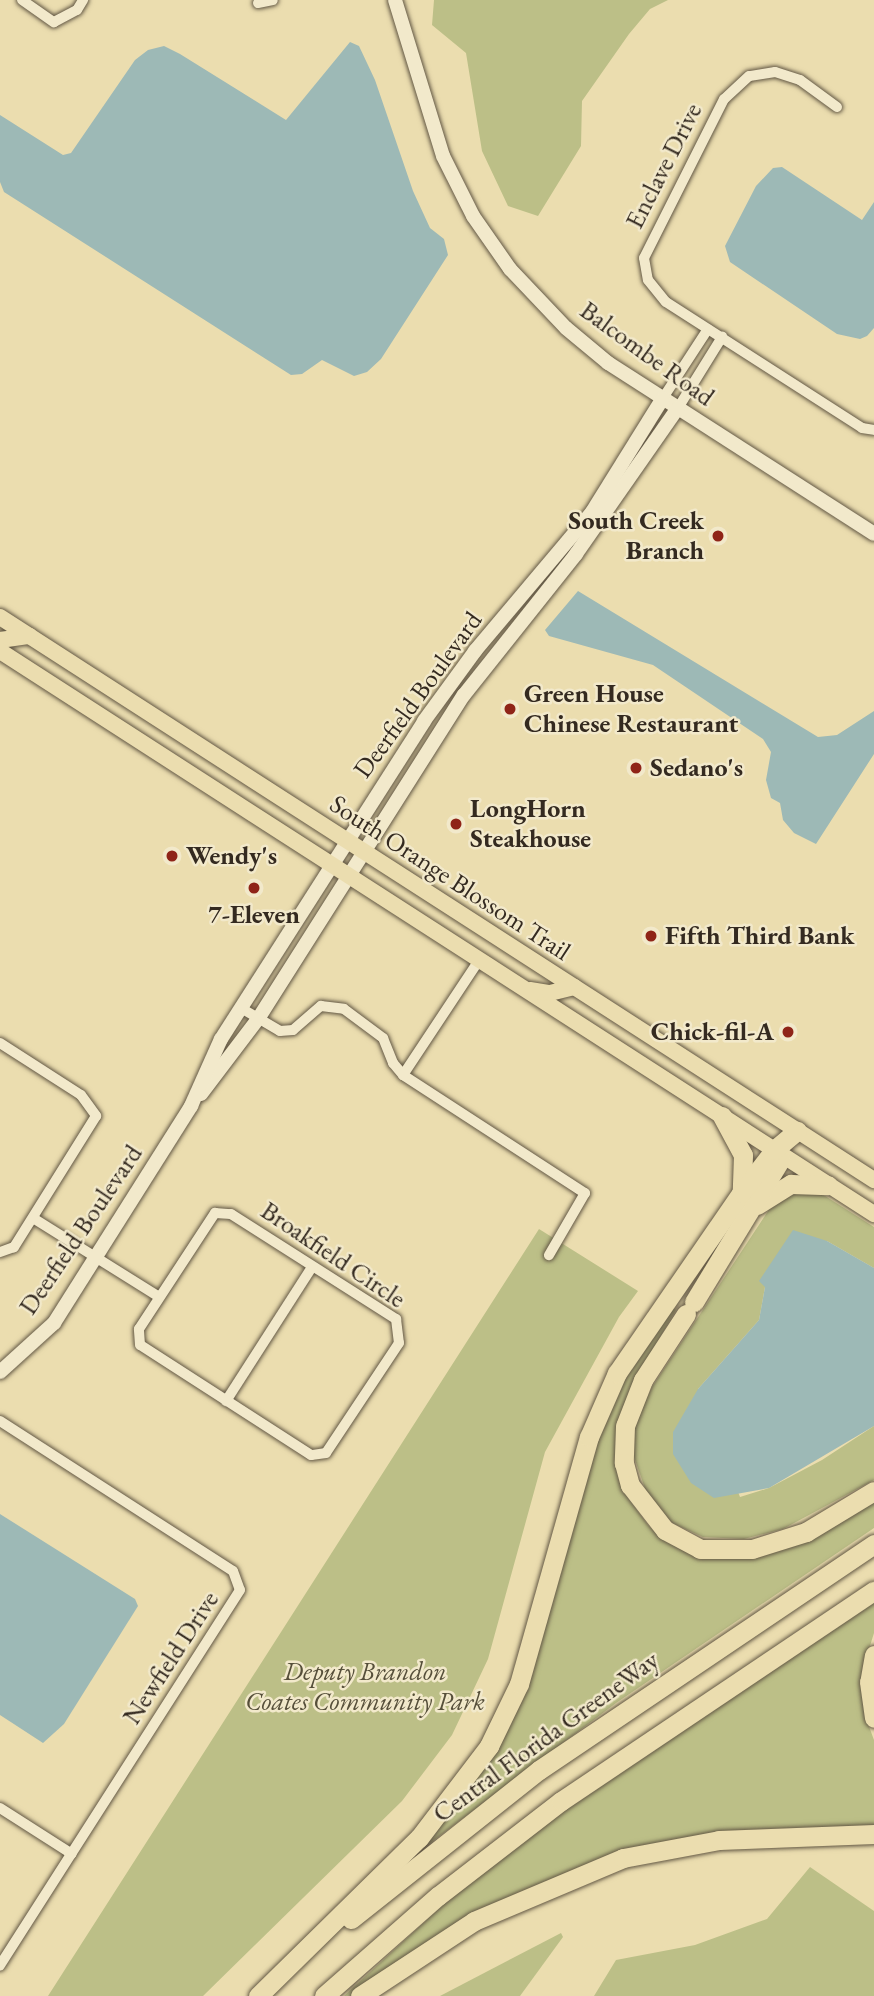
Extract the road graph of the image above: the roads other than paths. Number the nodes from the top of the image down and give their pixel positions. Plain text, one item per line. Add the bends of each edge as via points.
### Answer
1 (22, 0) edge
2 (83, 0) edge
3 (273, 0) edge
4 (395, 0) edge
5 (258, 3) dead end
6 (836, 107) dead end
7 (708, 329) junction
8 (722, 337) junction
9 (663, 398) junction
10 (678, 408) junction
11 (874, 430) edge
12 (874, 534) edge
13 (0, 617) edge
14 (30, 636) junction
15 (0, 640) edge
16 (0, 651) edge
17 (448, 685) junction
18 (464, 695) junction
19 (347, 840) junction
20 (363, 850) junction
21 (332, 865) junction
22 (348, 875) junction
23 (479, 960) junction
24 (574, 987) junction
25 (524, 989) junction
26 (240, 1008) junction
27 (258, 1019) junction
28 (0, 1043) edge
29 (403, 1075) junction
30 (191, 1106) junction
31 (722, 1116) junction
32 (797, 1130) junction
33 (778, 1153) junction
34 (874, 1180) edge
35 (828, 1185) junction
36 (741, 1193) junction
37 (748, 1213) junction
38 (874, 1214) edge
39 (33, 1218) junction
40 (0, 1252) edge
41 (549, 1255) dead end
42 (96, 1257) junction
43 (312, 1267) junction
44 (158, 1296) junction
45 (0, 1372) edge
46 (226, 1401) junction
47 (0, 1421) edge
48 (874, 1491) edge
49 (874, 1544) edge
50 (874, 1591) edge
51 (874, 1655) edge
52 (874, 1718) edge
53 (0, 1808) edge
54 (874, 1834) edge
55 (72, 1854) junction
56 (0, 1966) edge
57 (258, 1996) edge
58 (268, 1996) edge
59 (324, 1996) edge
60 (360, 1996) edge

1 - 2 street via 54,22 77,10
3 - 5 street
4 - 9 street, Balcombe Road via 443,156 473,216 510,269 566,328
6 - 7 street, Enclave Drive via 800,79 775,72 749,76 724,99 644,258 648,280 666,302
7 - 8 street, Enclave Drive
7 - 9 street
8 - 10 street
8 - 11 street, Enclave Drive via 862,428
9 - 10 street, Balcombe Road
9 - 17 street, Deerfield Boulevard via 592,512
10 - 12 street, Balcombe Road
10 - 18 street, Deerfield Boulevard via 576,554
13 - 14 main road, South Orange Blossom Trail
14 - 15 main road
14 - 19 main road, South Orange Blossom Trail
16 - 21 main road, South Orange Blossom Trail
17 - 18 street
17 - 19 street, Deerfield Boulevard
18 - 20 street, Deerfield Boulevard
19 - 20 main road, South Orange Blossom Trail
19 - 21 street, Deerfield Boulevard
20 - 22 street, Deerfield Boulevard
20 - 24 main road, South Orange Blossom Trail
21 - 22 main road, South Orange Blossom Trail
21 - 26 street, Deerfield Boulevard
22 - 23 main road, South Orange Blossom Trail
22 - 27 street, Deerfield Boulevard
23 - 25 main road, South Orange Blossom Trail
23 - 29 street
24 - 25 main road via 550,993
24 - 32 main road, South Orange Blossom Trail
25 - 31 main road, South Orange Blossom Trail
26 - 27 street
26 - 30 street, Deerfield Boulevard via 220,1039
27 - 29 street via 280,1031 293,1030 321,1006 344,1009 383,1038
27 - 30 street, Deerfield Boulevard
28 - 39 street via 81,1095 96,1115
29 - 41 street via 585,1193
30 - 42 street, Deerfield Boulevard
31 - 33 main road, South Orange Blossom Trail
31 - 36 highway via 743,1155 746,1178
32 - 33 highway
32 - 34 main road, South Orange Blossom Trail
33 - 35 main road, South Orange Blossom Trail
33 - 36 highway
33 - 37 highway
35 - 37 highway via 791,1184 769,1194
35 - 38 main road, South Orange Blossom Trail
36 - 57 highway via 650,1320 607,1392 589,1437 530,1653 489,1746 448,1807
37 - 48 highway via 643,1380 625,1426 624,1463 630,1485 665,1530 700,1549 752,1549 806,1532
39 - 40 street via 14,1247
39 - 42 street
42 - 44 street
42 - 45 street, Deerfield Boulevard via 54,1323
43 - 44 street, Broakfield Circle via 231,1214 215,1213
43 - 46 street
43 - 46 street, Broakfield Circle via 396,1319 401,1331 399,1343 337,1443 326,1453 311,1455
44 - 46 street, Broakfield Circle via 139,1329 139,1345
47 - 55 street, Newfield Drive via 233,1571 240,1581 236,1599
49 - 58 highway, Central Florida GreeneWay via 508,1793 374,1900
50 - 59 highway via 561,1801 438,1896
51 - 52 highway via 869,1682
53 - 55 street
54 - 60 highway via 719,1840 623,1858 474,1921
55 - 56 street, Newfield Drive

